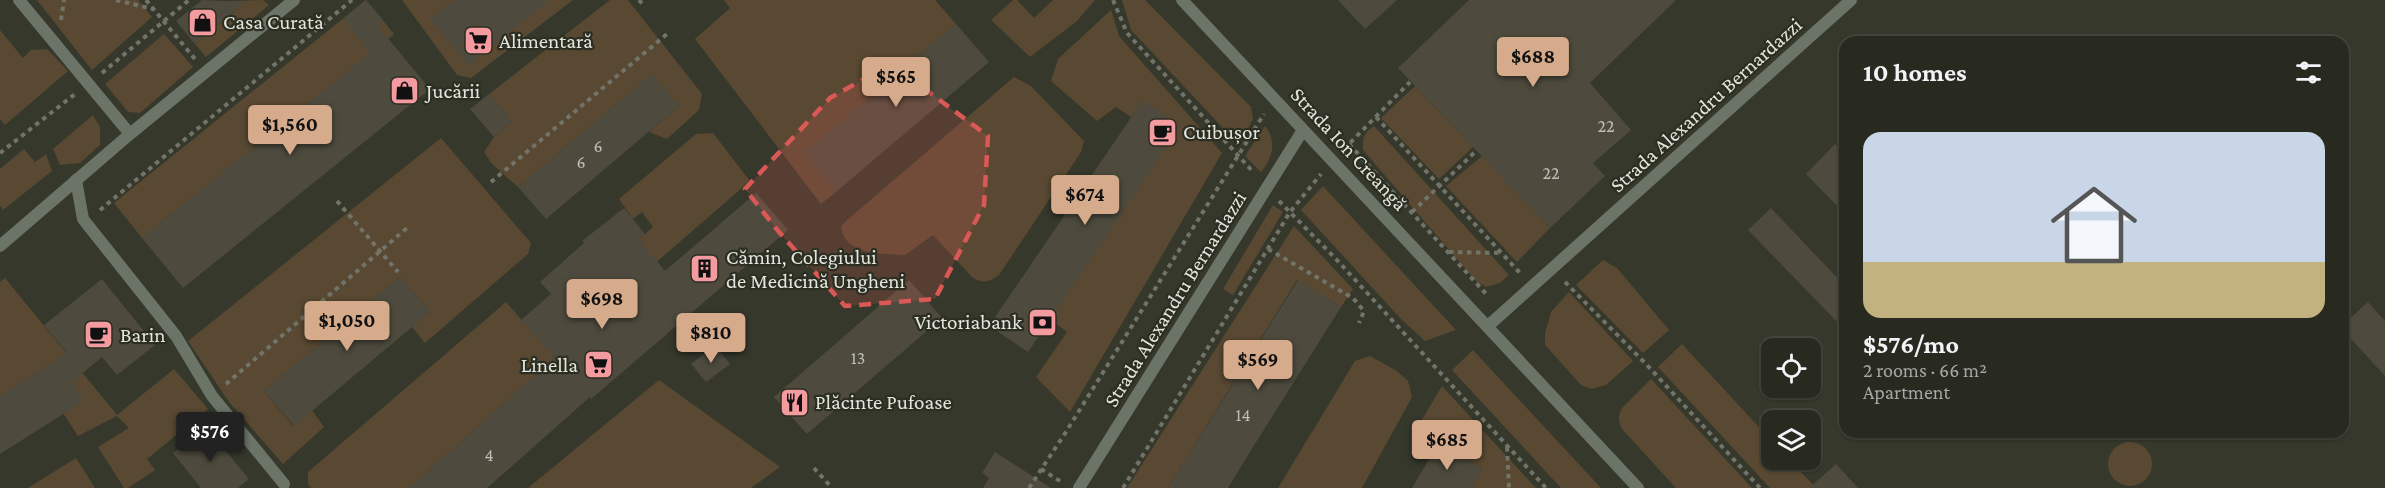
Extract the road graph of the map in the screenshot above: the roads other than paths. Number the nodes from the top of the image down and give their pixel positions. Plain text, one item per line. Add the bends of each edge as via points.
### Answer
1 (20, 0) edge
2 (294, 0) edge
3 (1182, 0) edge
4 (1851, 0) edge
5 (1303, 130) junction
6 (130, 134) junction
7 (76, 180) junction
8 (0, 246) edge
9 (1488, 326) junction
10 (284, 484) dead end
11 (1079, 488) edge
12 (1638, 488) edge

1 - 6 street
2 - 6 street
3 - 5 street, Strada Ion Creangă
4 - 9 street, Strada Alexandru Bernardazzi
5 - 9 street, Strada Ion Creangă
5 - 11 street, Strada Alexandru Bernardazzi
6 - 7 street
7 - 8 street
7 - 10 street via 83,219 176,336 212,396
9 - 12 street, Strada Ion Creangă

